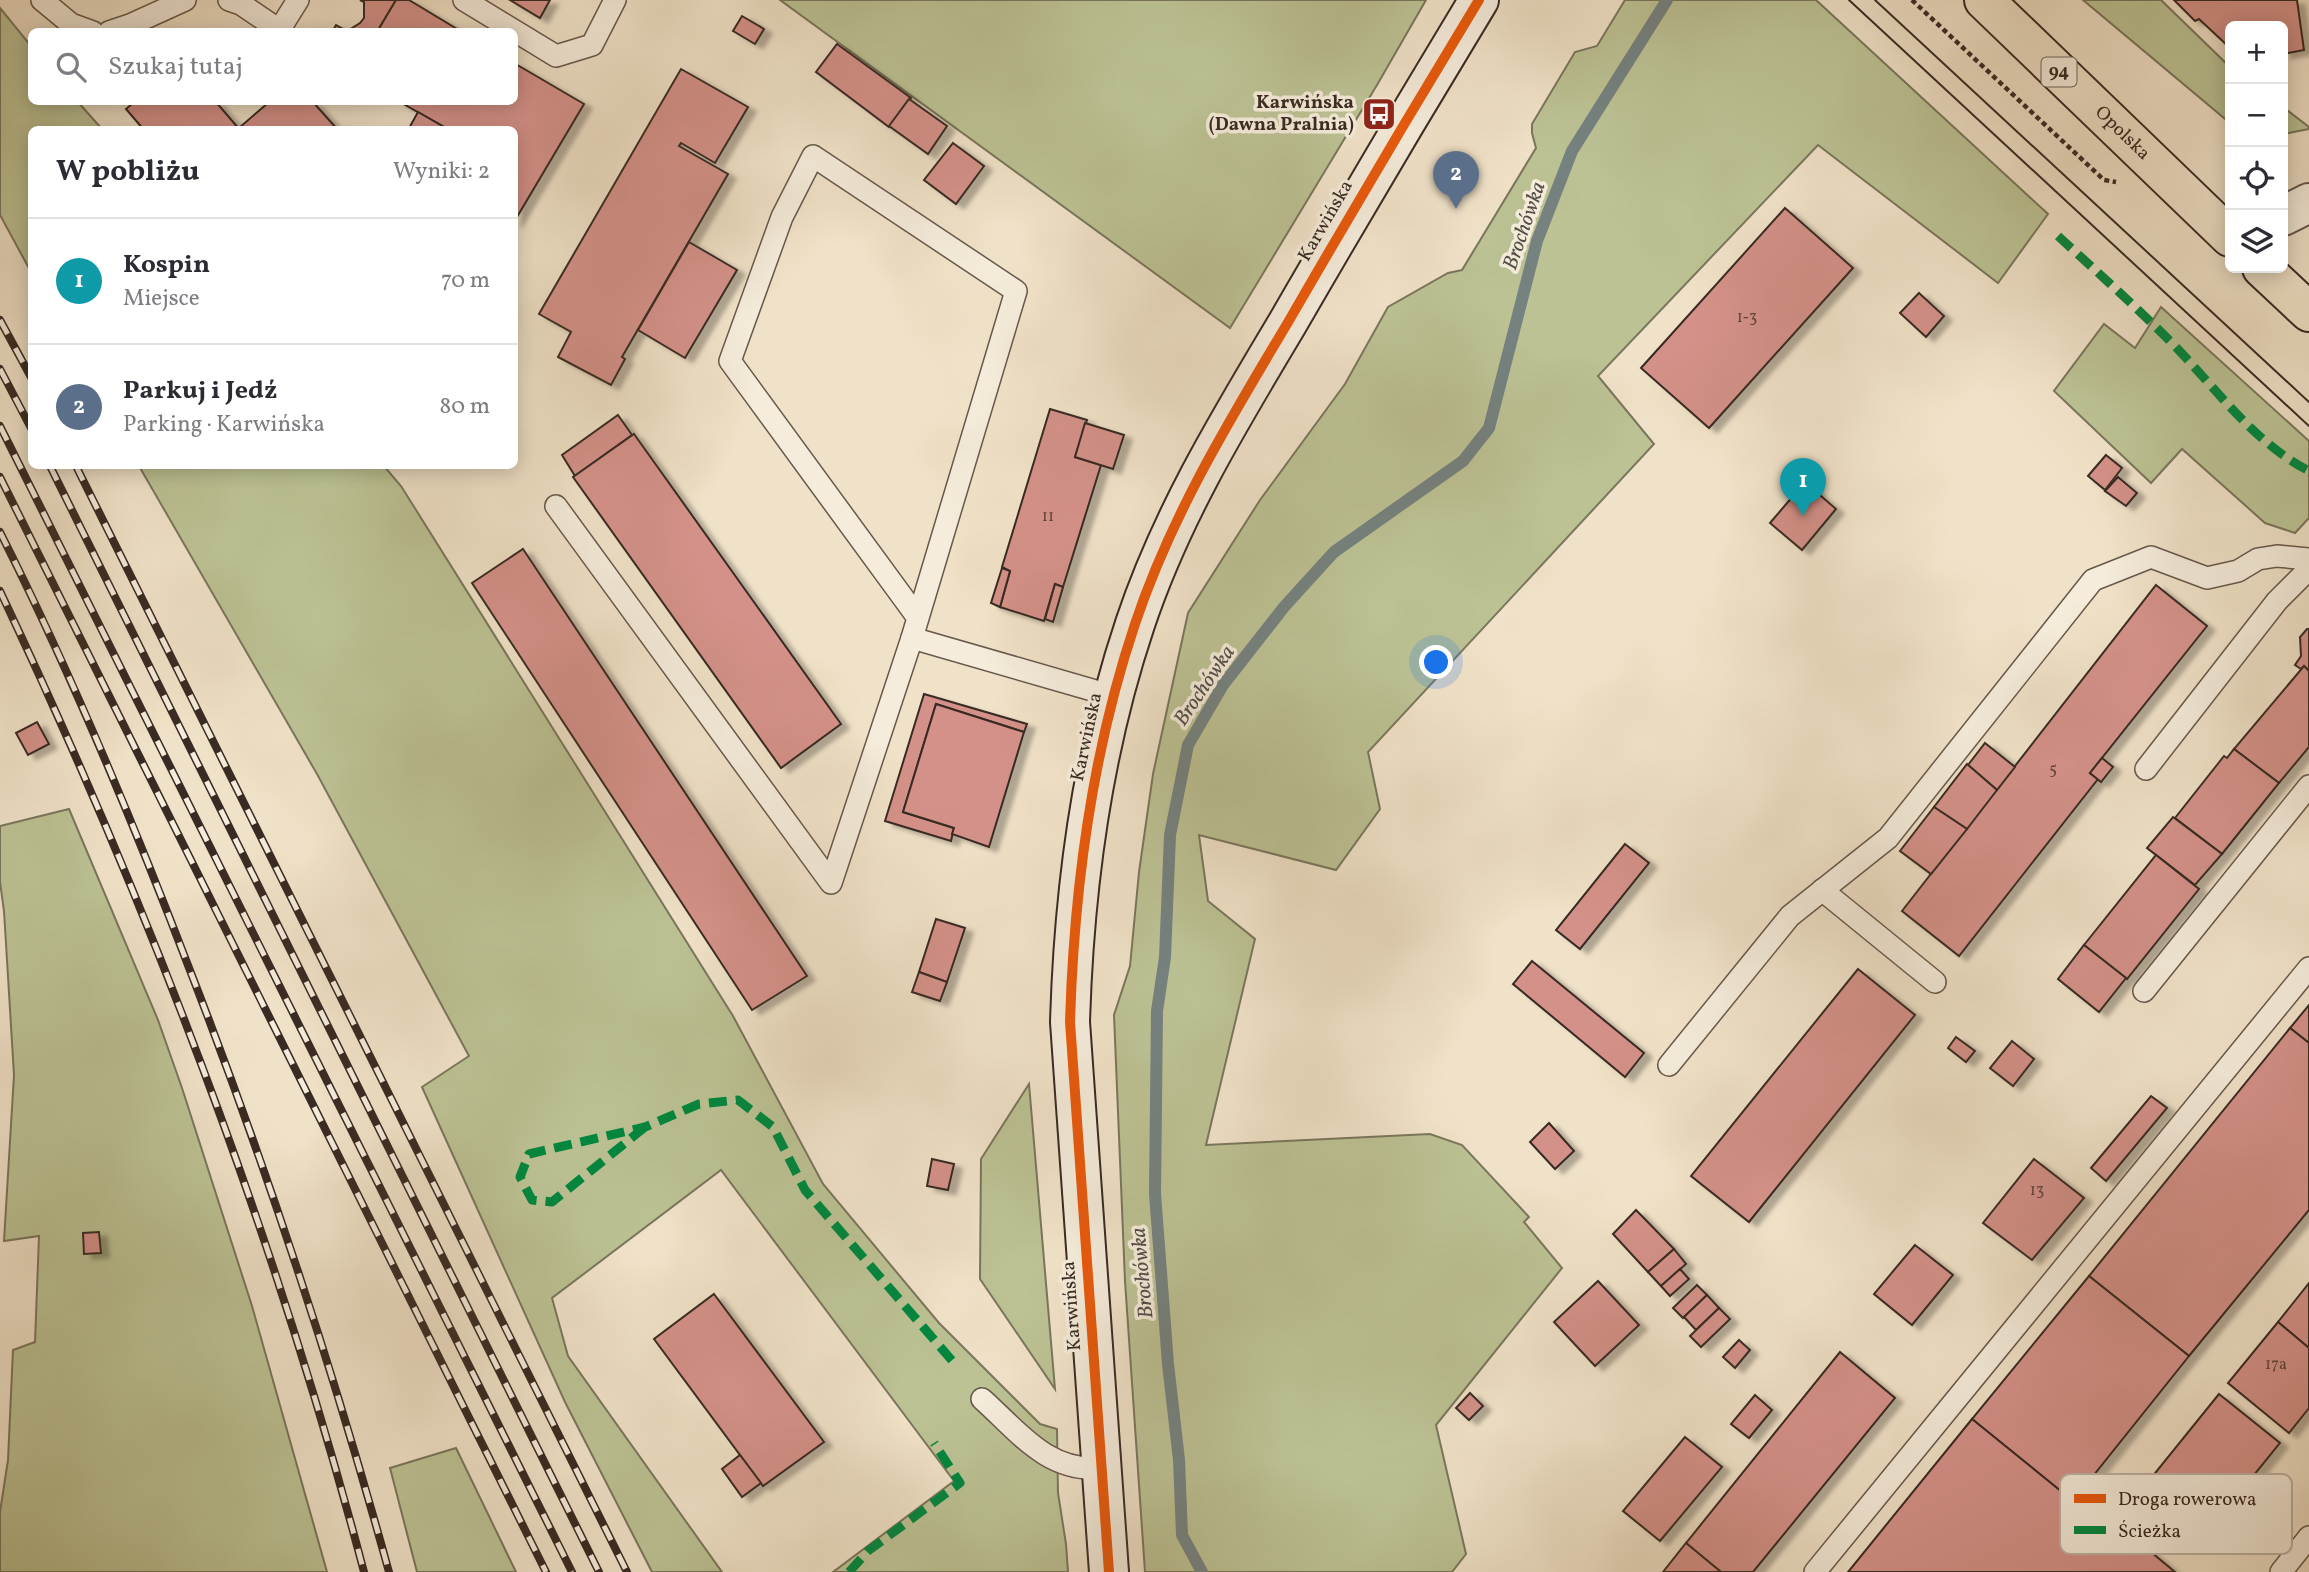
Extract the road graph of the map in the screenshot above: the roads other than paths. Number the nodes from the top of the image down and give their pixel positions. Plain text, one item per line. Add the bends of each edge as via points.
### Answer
1 (42, 0) edge
2 (185, 0) edge
3 (229, 0) edge
4 (298, 0) edge
5 (464, 0) edge
6 (615, 0) edge
7 (1479, 0) edge
8 (1983, 0) edge
9 (82, 28) edge
10 (121, 28) edge
11 (275, 28) edge
12 (281, 28) edge
13 (510, 28) edge
14 (518, 33) edge
15 (2309, 203) edge
16 (2288, 214) edge
17 (2225, 232) edge
18 (2268, 273) edge
19 (2309, 312) edge
20 (556, 506) dead end
21 (2309, 559) edge
22 (2309, 569) edge
23 (915, 628) junction
24 (1113, 696) junction
25 (2146, 769) dead end
26 (2309, 786) edge
27 (1822, 890) junction
28 (2309, 968) edge
29 (1935, 982) dead end
30 (2144, 991) dead end
31 (1669, 1065) dead end
32 (982, 1398) dead end
33 (1101, 1468) junction
34 (2309, 1537) edge
35 (1109, 1572) edge
36 (1815, 1572) edge
37 (2281, 1572) edge

1 - 9 lane
2 - 10 lane
3 - 11 lane
4 - 12 lane
5 - 13 lane
6 - 14 lane via 592,44 556,56
7 - 24 street, Karwińska via 1206,459 1167,541
8 - 17 main road, Opolska / 94
15 - 16 street
18 - 19 main road
20 - 23 lane via 831,883
21 - 27 lane via 2258,559 2238,571 2207,578 2151,557 2092,580 1888,838
22 - 25 lane via 2277,601
23 - 23 lane via 1016,292 813,156 782,217 730,361
23 - 24 lane
24 - 33 street, Karwińska via 1082,853 1070,1022
26 - 30 lane
27 - 29 lane
27 - 31 lane via 1790,916
28 - 36 lane
32 - 33 lane via 1045,1457 1081,1470
33 - 35 street, Karwińska
34 - 37 lane

